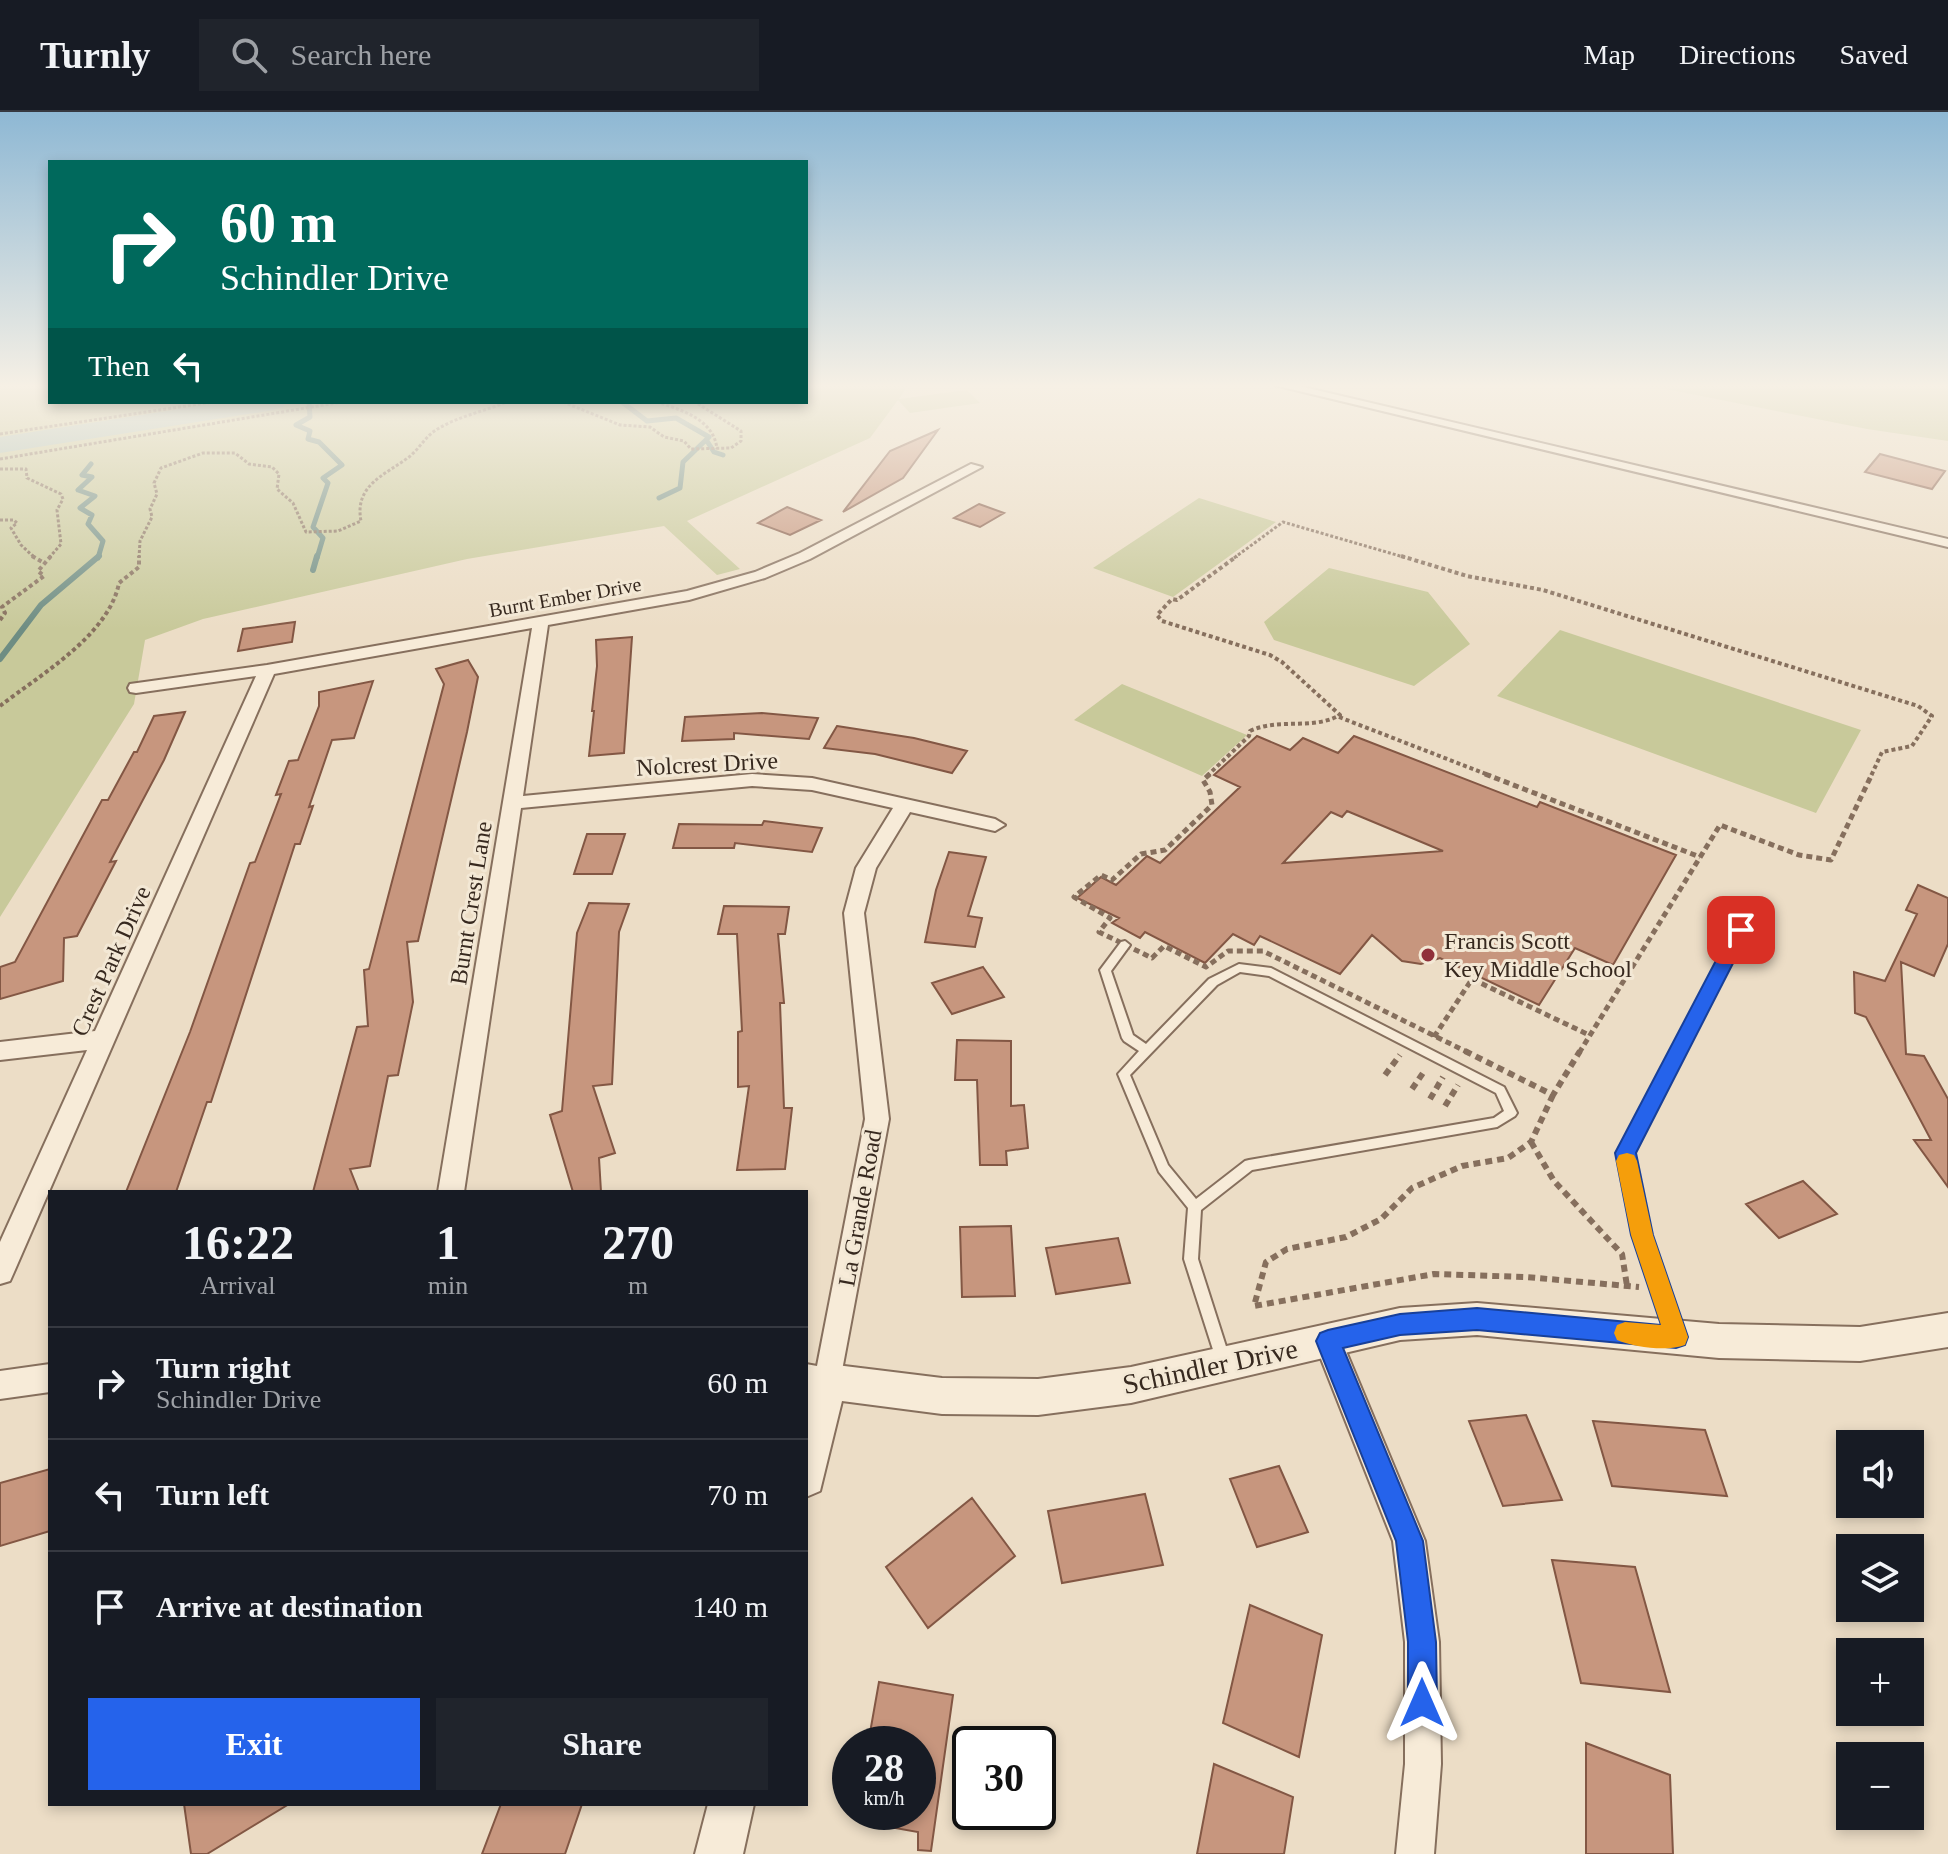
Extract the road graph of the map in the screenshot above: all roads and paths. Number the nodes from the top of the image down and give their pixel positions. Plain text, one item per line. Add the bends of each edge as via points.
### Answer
1 (166, 466) edge
2 (267, 466) edge
3 (391, 466) edge
4 (1623, 466) edge
5 (976, 467) dead end
6 (0, 469) edge
7 (0, 520) edge
8 (1948, 543) edge
9 (44, 563) junction
10 (0, 620) edge
11 (541, 622) junction
12 (267, 670) junction
13 (136, 688) dead end
14 (0, 706) edge
15 (1339, 717) junction
16 (513, 803) junction
17 (905, 804) junction
18 (995, 825) dead end
19 (1700, 857) junction
20 (1754, 904) dead end
21 (1125, 945) junction
22 (1589, 1035) junction
23 (1434, 1037) junction
24 (105, 1039) junction
25 (1147, 1050) junction
26 (0, 1051) edge
27 (1403, 1051) dead end
28 (1429, 1065) dead end
29 (1446, 1073) dead end
30 (1385, 1075) dead end
31 (1461, 1081) dead end
32 (1412, 1089) dead end
33 (1553, 1095) junction
34 (1430, 1099) dead end
35 (1445, 1106) dead end
36 (1531, 1142) junction
37 (451, 1190) edge
38 (1195, 1207) junction
39 (0, 1272) edge
40 (1627, 1286) junction
41 (1660, 1290) junction
42 (1948, 1330) edge
43 (1676, 1337) junction
44 (1328, 1341) junction
45 (1225, 1364) junction
46 (48, 1378) edge
47 (817, 1380) edge
48 (0, 1385) edge
49 (808, 1459) edge
50 (731, 1806) edge
51 (719, 1854) edge
52 (1415, 1854) edge

1 - 14 path via 154,483 157,494 140,538 139,567 119,583 115,604 59,665
2 - 3 path via 279,474 277,489 293,503 306,532 338,531 361,521 357,509 367,486
4 - 8 street
5 - 11 street, Burnt Ember Drive via 760,575 689,595
6 - 9 path via 26,469 27,478 63,499 57,510 61,544
7 - 9 path via 14,520 17,544
9 - 10 path via 38,571 44,576 2,607
11 - 12 street, Burnt Ember Drive
11 - 16 street, Burnt Crest Lane
12 - 13 street, Burnt Ember Drive
12 - 24 street, Crest Park Drive
15 - 19 path
15 - 19 path via 1270,655 1162,621 1157,612 1290,522 1467,576 1543,590 1918,706 1932,716 1912,746 1882,752 1831,860 1799,855 1720,825
15 - 21 path via 1308,725 1266,722 1250,731 1203,780 1212,799 1206,813 1165,850 1141,854 1112,880 1101,875 1074,897 1110,918 1099,932
16 - 17 street, Nolcrest Drive via 752,780 812,784
16 - 37 street, Burnt Crest Lane
17 - 18 street, Nolcrest Drive
17 - 47 street, La Grande Road via 866,868 854,913 877,1119
19 - 22 path
20 - 41 lane via 1625,1153
21 - 23 path via 1152,958 1164,946 1206,967 1228,951 1263,951
21 - 25 lane via 1105,970 1128,1038
22 - 23 path via 1472,979
22 - 33 path
23 - 33 path
24 - 26 street
24 - 39 street, Crest Park Drive
25 - 38 lane via 1124,1074 1163,1168
25 - 38 lane via 1213,982 1239,968 1271,972 1500,1090 1511,1113 1497,1122 1249,1165
27 - 30 path
28 - 32 path
29 - 34 path
31 - 35 path
33 - 36 path
36 - 40 path via 1554,1181 1622,1254
36 - 40 path via 1508,1158 1462,1166 1412,1188 1381,1219 1346,1237 1287,1249 1266,1262 1254,1306 1434,1274
38 - 45 lane via 1191,1259
40 - 41 path
41 - 43 lane
42 - 43 street, Schindler Drive via 1860,1344
43 - 44 street, Schindler Drive via 1477,1319 1400,1324
44 - 45 street, Schindler Drive
44 - 52 street via 1409,1541 1422,1642 1423,1764
45 - 47 street, Schindler Drive via 1131,1385 1038,1397 942,1396
46 - 48 street
47 - 49 street, La Grande Road
50 - 51 street

